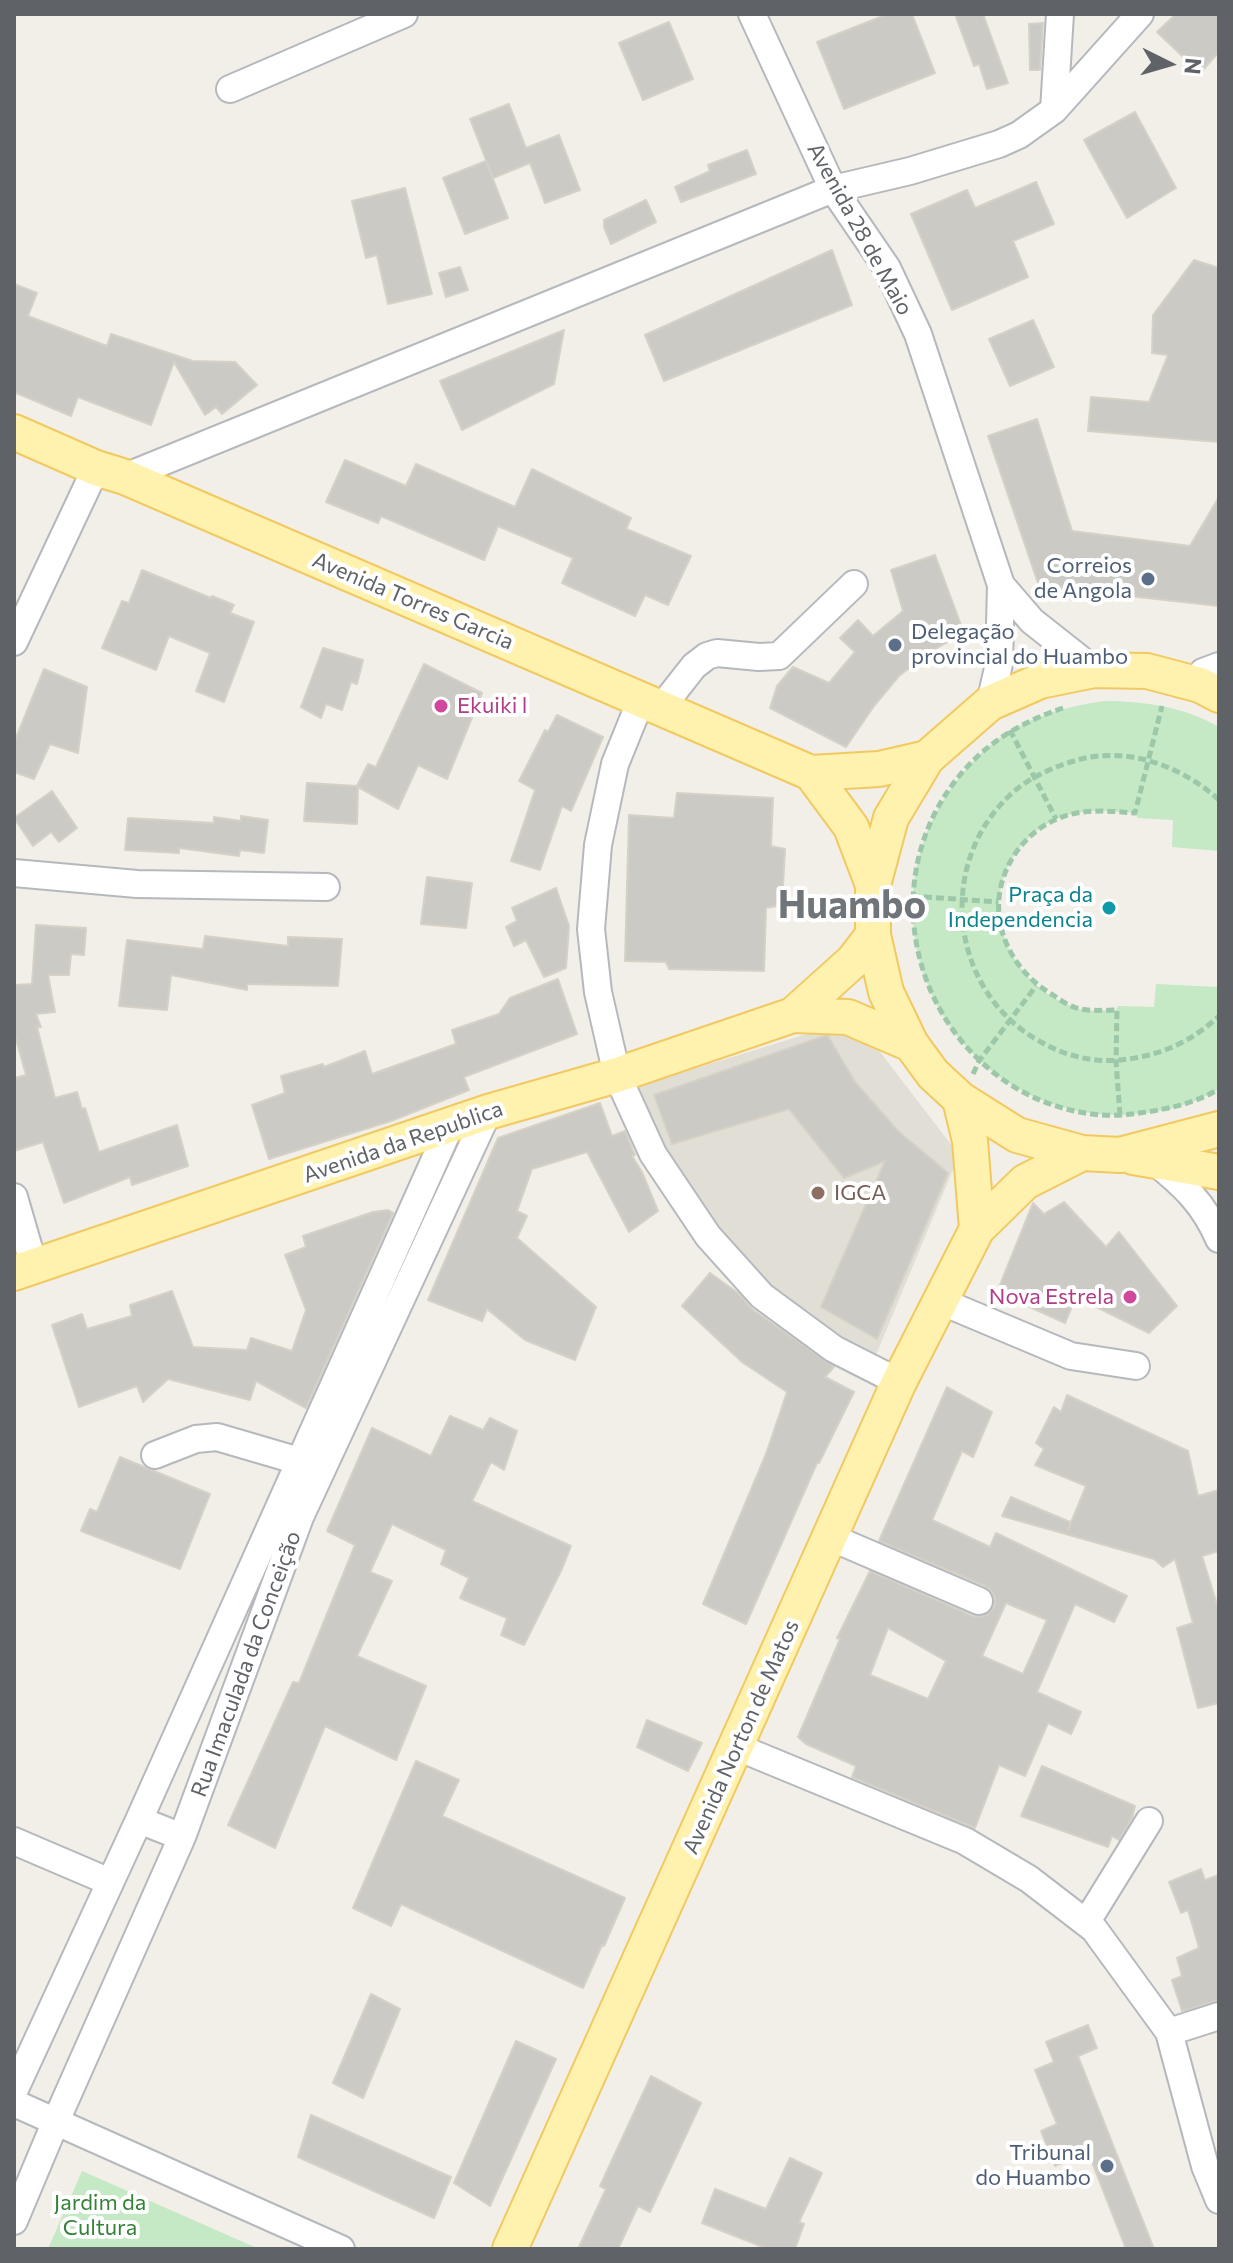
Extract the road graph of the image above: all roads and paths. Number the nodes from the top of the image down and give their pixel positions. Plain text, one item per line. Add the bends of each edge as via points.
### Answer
1 (404, 14) edge
2 (752, 14) edge
3 (1060, 14) edge
4 (1140, 14) edge
5 (230, 89) dead end
6 (1054, 110) junction
7 (833, 189) junction
8 (14, 432) edge
9 (110, 472) junction
10 (854, 584) dead end
11 (1001, 585) junction
12 (14, 642) edge
13 (1094, 670) junction
14 (1215, 677) edge
15 (1148, 688) junction
16 (990, 703) junction
17 (651, 704) junction
18 (1071, 706) dead end
19 (1011, 731) junction
20 (927, 758) junction
21 (1147, 761) junction
22 (811, 773) junction
23 (1035, 777) junction
24 (1219, 800) edge
25 (1056, 819) junction
26 (14, 873) edge
27 (873, 885) junction
28 (326, 887) dead end
29 (912, 896) junction
30 (961, 899) junction
31 (998, 902) junction
32 (873, 935) junction
33 (1036, 986) junction
34 (793, 1015) junction
35 (1219, 1016) edge
36 (1010, 1021) junction
37 (911, 1044) junction
38 (979, 1061) junction
39 (1116, 1061) junction
40 (617, 1075) junction
41 (1219, 1089) edge
42 (960, 1099) junction
43 (488, 1112) junction
44 (1120, 1115) junction
45 (450, 1126) junction
46 (1219, 1129) edge
47 (1082, 1153) junction
48 (1120, 1155) junction
49 (1155, 1162) junction
50 (1219, 1172) edge
51 (14, 1197) edge
52 (977, 1229) junction
53 (1219, 1239) edge
54 (24, 1269) edge
55 (940, 1301) junction
56 (1136, 1366) dead end
57 (899, 1382) junction
58 (155, 1455) dead end
59 (299, 1461) junction
60 (830, 1537) junction
61 (979, 1601) dead end
62 (737, 1747) junction
63 (139, 1820) junction
64 (1149, 1821) dead end
65 (182, 1837) junction
66 (14, 1841) edge
67 (110, 1882) junction
68 (1086, 1923) junction
69 (1219, 2016) edge
70 (1169, 2032) junction
71 (14, 2091) edge
72 (14, 2103) edge
73 (56, 2121) junction
74 (1219, 2200) edge
75 (14, 2221) edge
76 (341, 2249) edge
77 (510, 2249) edge

1 - 5 street
2 - 7 street, Avenida 28 de Maio
3 - 6 street
4 - 6 street
6 - 7 street via 999,144
7 - 9 street
7 - 11 street, Avenida 28 de Maio via 887,268 918,334
8 - 9 main road, Avenida Torres Garcia
9 - 12 street
9 - 17 main road, Avenida Torres Garcia
10 - 17 street via 779,656 707,656
11 - 13 street via 1032,621
11 - 16 street via 999,664
13 - 15 main road
13 - 16 main road via 1040,681
14 - 15 main road via 1200,685
15 - 21 path via 1162,706
16 - 19 path
16 - 20 main road
17 - 22 main road, Avenida Torres Garcia
17 - 40 street via 615,764 598,845 591,929 598,992
18 - 19 path
19 - 23 path
19 - 29 path via 952,785 918,856
20 - 22 main road via 879,769
20 - 27 main road via 891,818
21 - 23 path via 1105,755
21 - 24 path via 1181,772
21 - 25 path via 1135,813 1079,812
22 - 27 main road via 851,827
23 - 25 path
23 - 30 path via 991,817 976,842
25 - 31 path via 1022,844 1009,863
26 - 28 street via 137,884
27 - 32 main road
29 - 30 path
29 - 38 path via 921,969 948,1024
30 - 31 path
30 - 36 path via 967,953 992,1001
31 - 33 path via 1007,948
32 - 34 main road via 853,961
32 - 37 main road via 886,992
33 - 36 path
33 - 39 path via 1075,1008 1117,1010
34 - 37 main road via 848,1017
34 - 40 main road, Avenida da Republica
35 - 39 path via 1181,1044 1155,1055
36 - 38 path
36 - 39 path via 1052,1049
37 - 42 main road
38 - 42 path
38 - 44 path via 1034,1098 1066,1109
39 - 44 path
40 - 43 main road, Avenida da Republica
40 - 57 street via 653,1154 708,1236 762,1296 834,1349
41 - 44 path via 1171,1109
42 - 47 main road via 1017,1135
42 - 52 main road via 970,1141
43 - 45 main road, Avenida da Republica
43 - 65 street, Rua Imaculada da Conceição via 300,1517
45 - 54 main road, Avenida da Republica
45 - 59 street, Rua Imaculada da Conceição
46 - 48 main road
47 - 48 main road
47 - 52 main road via 1025,1182
48 - 49 main road
49 - 50 main road
49 - 53 street via 1196,1199
51 - 54 street
52 - 55 main road, Avenida Norton de Matos
55 - 56 street via 1071,1356
55 - 57 main road, Avenida Norton de Matos
57 - 60 main road, Avenida Norton de Matos
58 - 59 street via 217,1437
59 - 63 street, Rua Imaculada da Conceição
60 - 61 street
60 - 62 main road, Avenida Norton de Matos
62 - 68 street via 965,1841 1029,1879
62 - 77 main road, Avenida Norton de Matos
63 - 65 street
63 - 67 street, Rua Imaculada da Conceição
64 - 68 street
65 - 73 street, Rua Imaculada da Conceição
66 - 67 street
67 - 71 street, Rua Imaculada da Conceição
68 - 70 street
69 - 70 street
70 - 74 street
72 - 73 street
73 - 75 street, Rua Imaculada da Conceição
73 - 76 street

